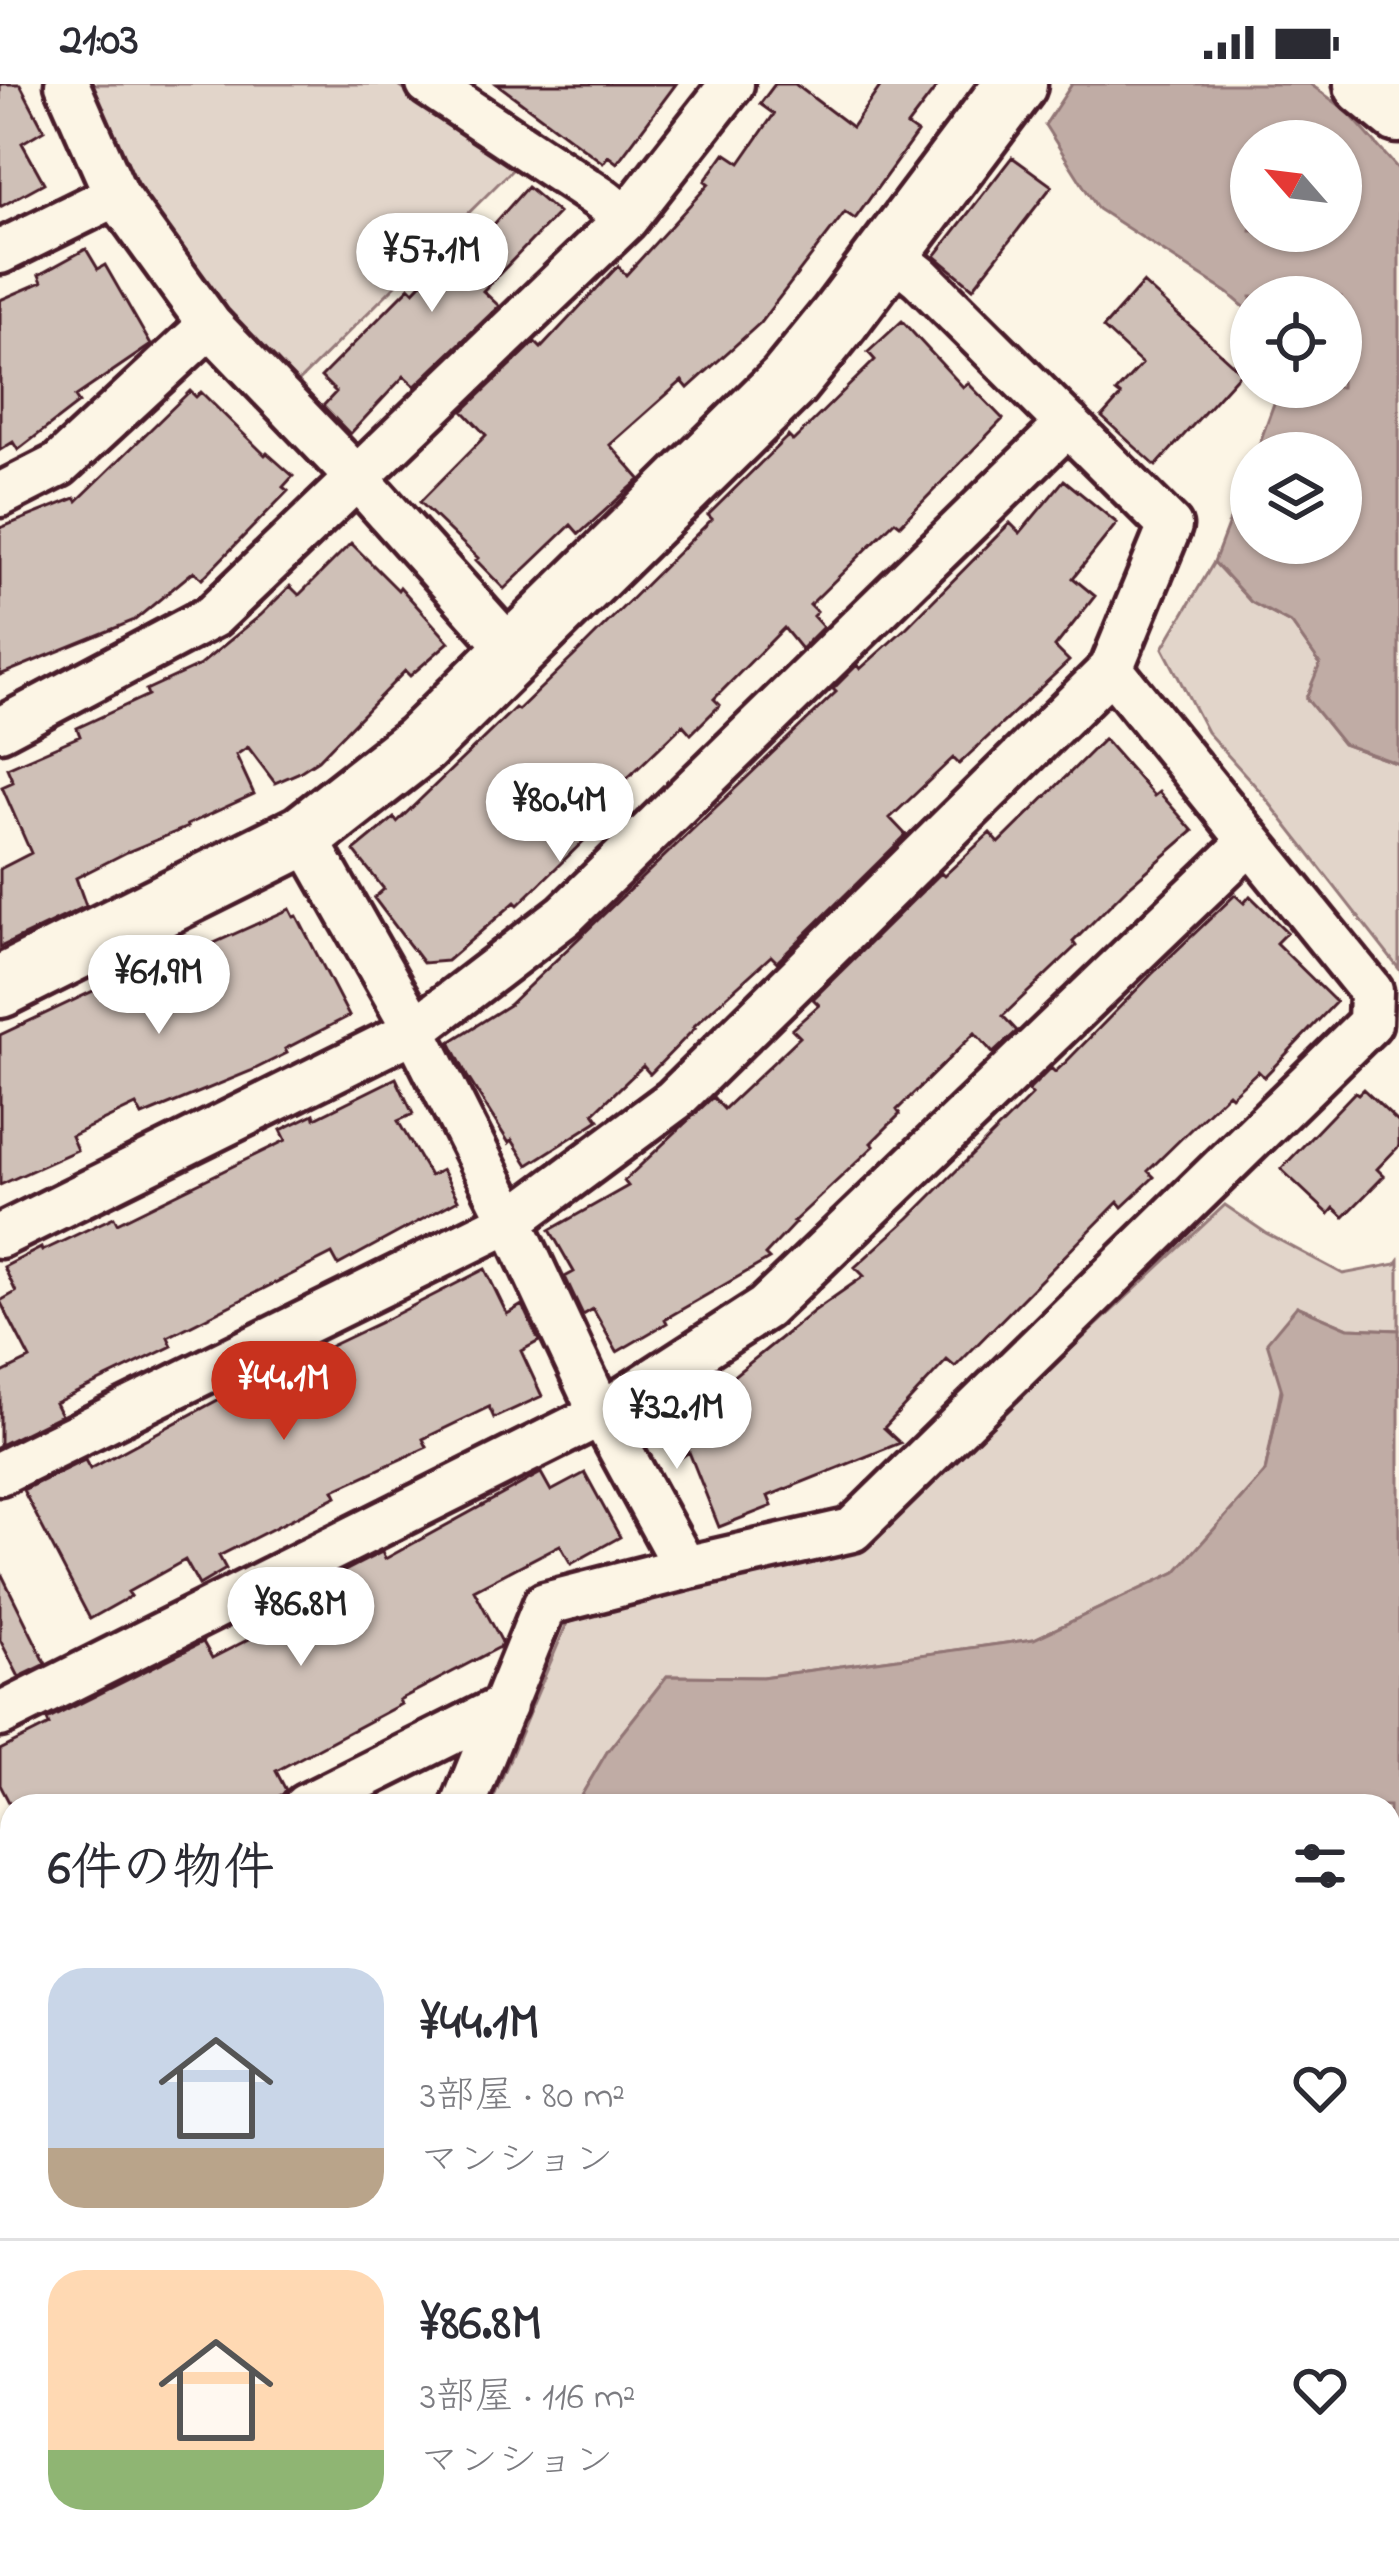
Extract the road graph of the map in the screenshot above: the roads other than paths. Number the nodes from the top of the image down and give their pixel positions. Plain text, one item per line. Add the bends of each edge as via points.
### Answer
1 (67, 84) edge
2 (428, 84) edge
3 (732, 84) edge
4 (1016, 84) edge
5 (1365, 84) edge
6 (1399, 112) edge
7 (116, 195) junction
8 (626, 219) junction
9 (0, 251) edge
10 (890, 253) junction
11 (210, 325) junction
12 (1068, 424) junction
13 (357, 478) junction
14 (0, 495) edge
15 (514, 653) junction
16 (1111, 670) junction
17 (0, 729) edge
18 (304, 835) junction
19 (1250, 842) junction
20 (0, 987) edge
21 (415, 1030) junction
22 (511, 1221) junction
23 (0, 1236) edge
24 (601, 1414) junction
25 (0, 1473) edge
26 (685, 1568) junction
27 (4, 1705) edge
28 (505, 1706) junction
29 (329, 1794) edge
30 (468, 1794) edge

1 - 7 street
2 - 8 street
3 - 8 street
4 - 10 street
5 - 6 street
7 - 9 street
7 - 11 street
8 - 13 street
10 - 12 street
10 - 15 street via 788,382
11 - 13 street
11 - 14 street via 59,465
12 - 16 street via 1170,526
12 - 21 street via 566,915
13 - 15 street
13 - 17 street via 213,616
15 - 18 street via 420,744
16 - 19 street
16 - 22 street via 674,1100
18 - 20 street
18 - 21 street
19 - 24 street via 765,1308
19 - 26 street via 1371,991 1370,1023 853,1530
21 - 22 street
21 - 23 street
22 - 24 street
22 - 25 street
24 - 26 street
24 - 27 street
26 - 28 street via 544,1604
28 - 29 street
28 - 30 street

